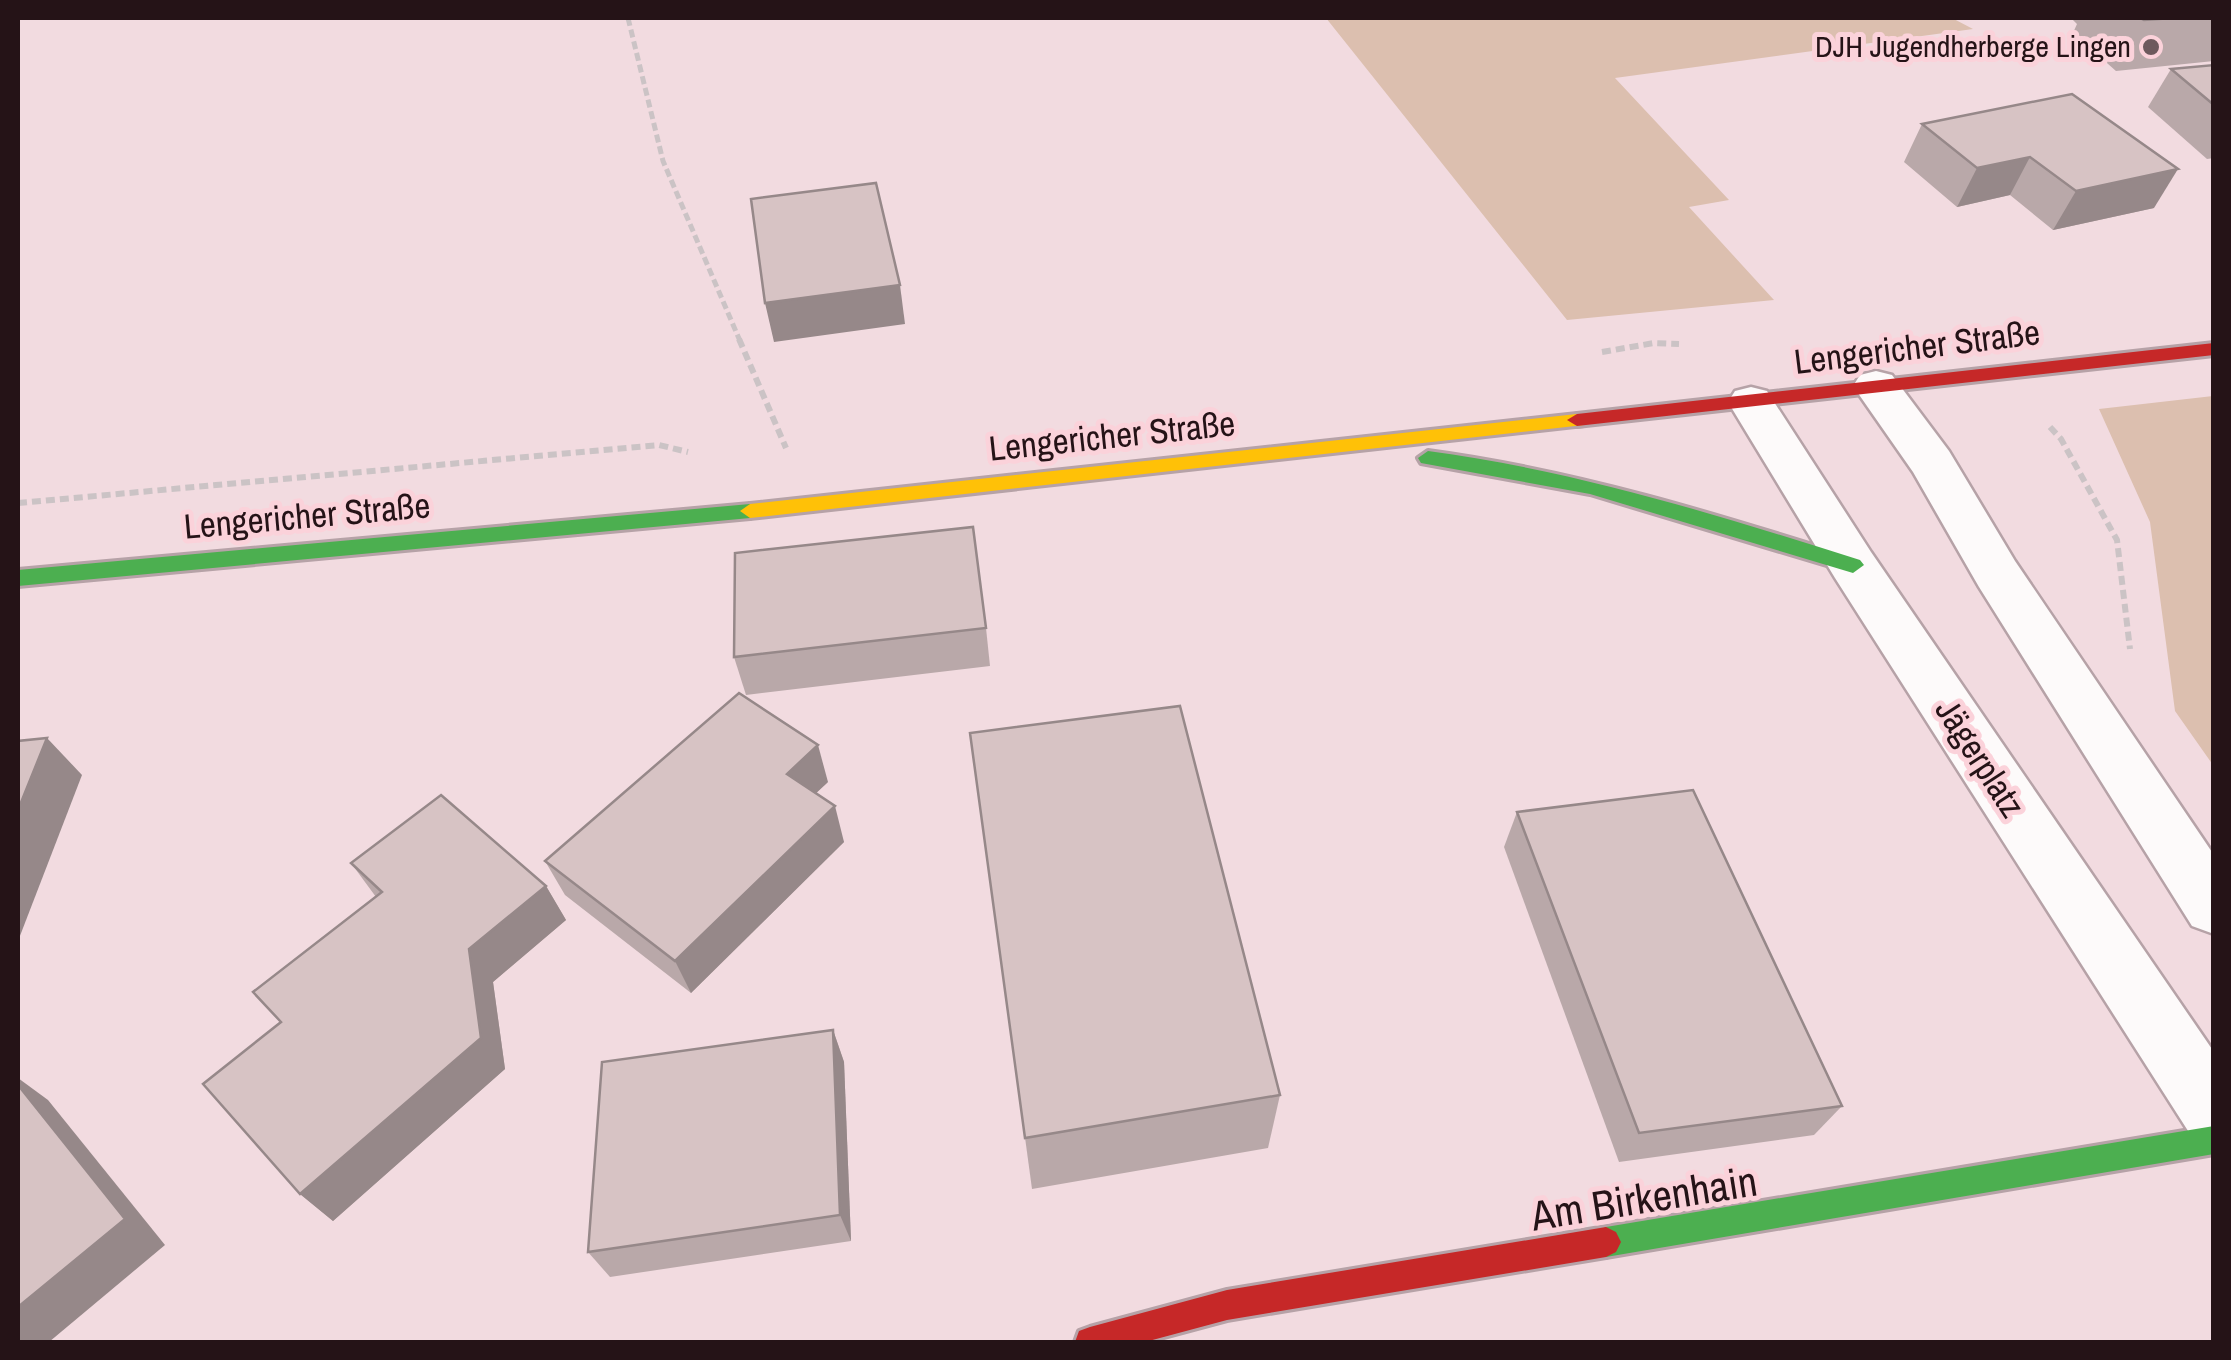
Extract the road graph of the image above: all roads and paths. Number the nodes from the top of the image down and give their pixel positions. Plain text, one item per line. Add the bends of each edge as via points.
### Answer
1 (628, 18) edge
2 (2214, 349) edge
3 (2001, 372) junction
4 (1876, 386) junction
5 (1751, 402) junction
6 (1326, 448) junction
7 (704, 456) dead end
8 (789, 456) dead end
9 (18, 503) edge
10 (1853, 566) junction
11 (18, 578) edge
12 (2131, 652) dead end
13 (2214, 907) edge
14 (2214, 1111) edge
15 (2214, 1140) edge
16 (1090, 1342) edge

1 - 8 path via 663,161
2 - 3 main road, Lengericher Straße
3 - 4 main road, Lengericher Straße
3 - 12 path via 2061,439 2117,540
4 - 5 main road, Lengericher Straße
4 - 13 street via 1932,463
5 - 6 main road, Lengericher Straße
5 - 10 street, Jägerplatz
6 - 10 main road via 1530,472 1625,493
6 - 11 main road, Lengericher Straße via 782,508
7 - 9 path via 659,445
10 - 14 street, Jägerplatz
15 - 16 main road, Am Birkenhain via 1227,1305

